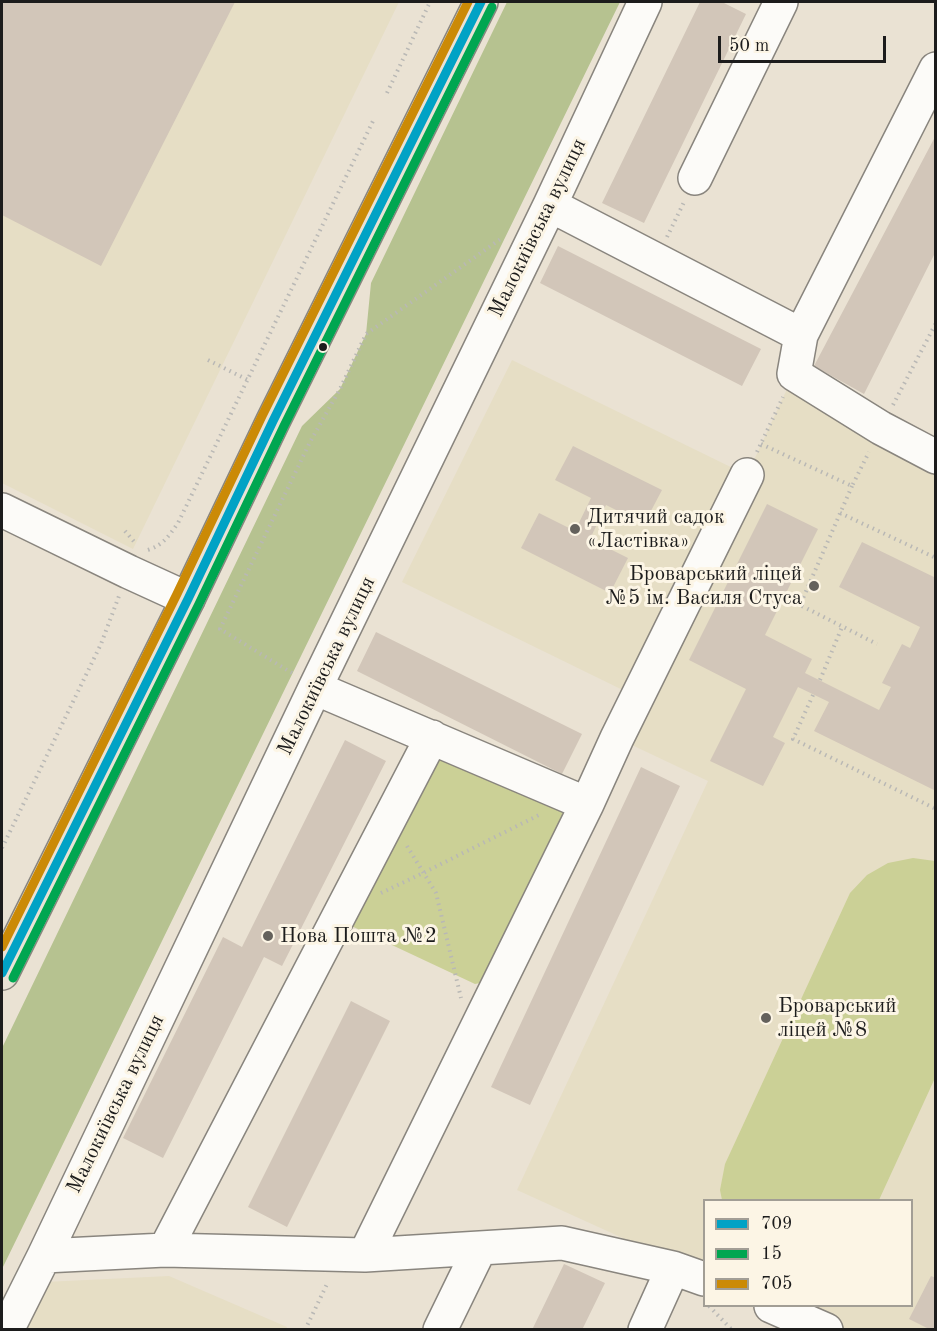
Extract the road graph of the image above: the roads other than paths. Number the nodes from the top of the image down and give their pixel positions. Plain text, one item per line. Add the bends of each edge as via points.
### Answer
1 (481, 2) edge
2 (645, 2) edge
3 (781, 2) edge
4 (936, 69) edge
5 (695, 178) dead end
6 (550, 205) junction
7 (799, 348) junction
8 (936, 457) edge
9 (747, 475) road end
10 (5, 503) edge
11 (188, 599) junction
12 (315, 688) junction
13 (432, 737) junction
14 (580, 801) junction
15 (2, 973) edge
16 (480, 1248) junction
17 (165, 1250) junction
18 (353, 1255) junction
19 (44, 1256) junction
20 (674, 1268) junction
21 (703, 1279) edge
22 (776, 1307) edge
23 (7, 1329) edge
24 (440, 1329) edge
25 (645, 1329) edge
26 (826, 1329) edge

1 - 11 main road
2 - 6 street, Малокиївська вулиця
3 - 5 street
4 - 7 street
6 - 7 street
6 - 12 street, Малокиївська вулиця
7 - 8 street via 794,374
9 - 14 street via 617,738
10 - 11 street via 129,572
11 - 15 main road
12 - 13 street
12 - 19 street, Малокиївська вулиця
13 - 14 street
13 - 17 street
14 - 18 street via 471,1040
16 - 18 street
16 - 20 street via 562,1243
16 - 24 street
17 - 18 street
17 - 19 street
19 - 23 street, Малокиївська вулиця
20 - 21 street
20 - 25 street
22 - 26 street

